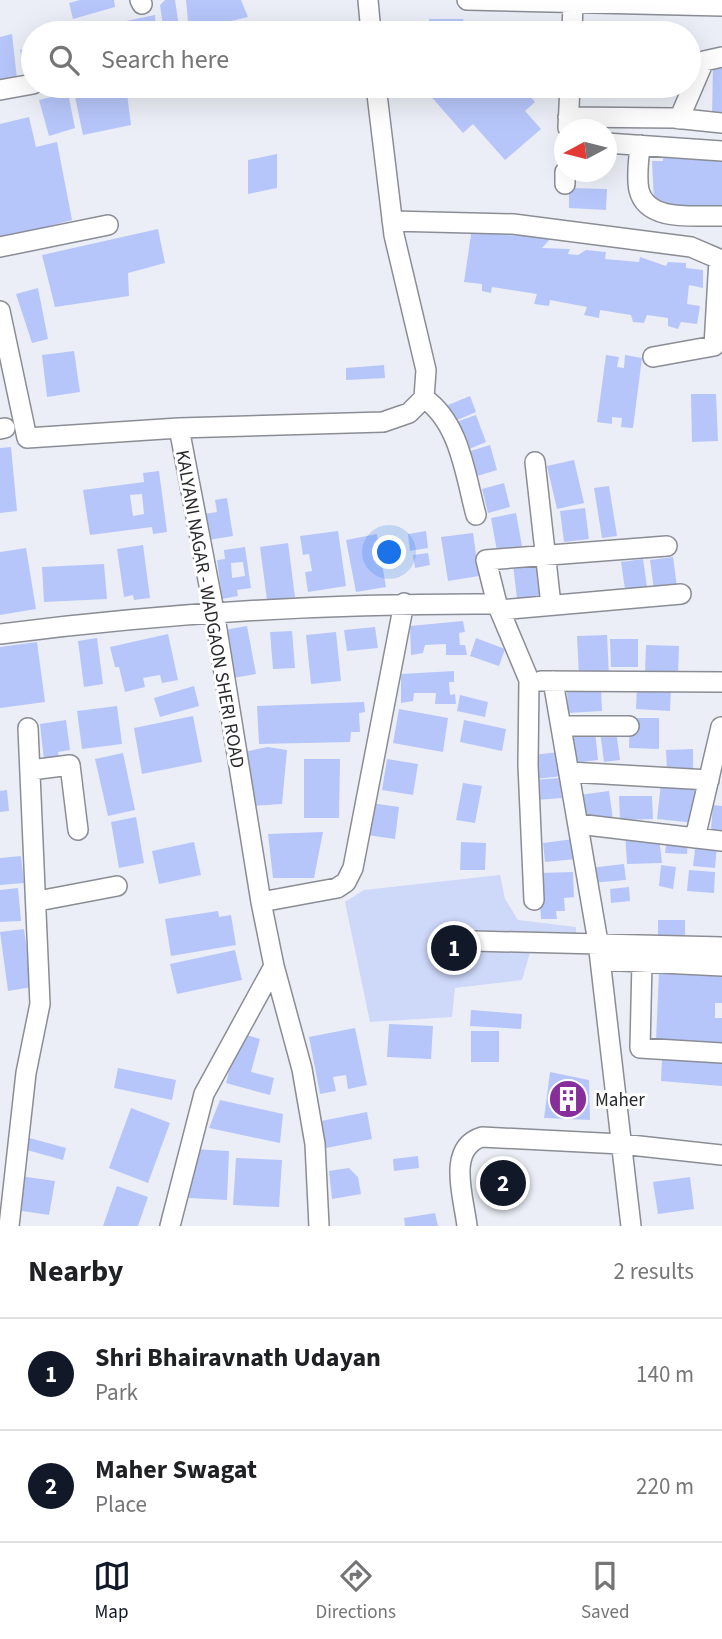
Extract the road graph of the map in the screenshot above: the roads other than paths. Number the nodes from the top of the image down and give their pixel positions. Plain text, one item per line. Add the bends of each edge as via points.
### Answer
1 (368, 0) edge
2 (467, 0) edge
3 (605, 1) edge
4 (573, 2) junction
5 (722, 6) edge
6 (370, 21) edge
7 (572, 21) edge
8 (722, 57) edge
9 (701, 68) edge
10 (21, 86) edge
11 (0, 90) edge
12 (377, 98) edge
13 (569, 98) edge
14 (688, 98) edge
15 (568, 119) edge
16 (679, 119) junction
17 (617, 121) edge
18 (722, 123) edge
19 (617, 144) edge
20 (640, 145) junction
21 (722, 150) edge
22 (722, 216) edge
23 (392, 220) junction
24 (108, 225) dead end
25 (0, 247) edge
26 (0, 311) edge
27 (653, 357) dead end
28 (424, 398) junction
29 (179, 428) junction
30 (535, 462) dead end
31 (476, 515) dead end
32 (667, 546) dead end
33 (546, 555) junction
34 (681, 594) dead end
35 (404, 603) junction
36 (551, 605) junction
37 (499, 607) junction
38 (214, 611) junction
39 (0, 635) edge
40 (529, 680) junction
41 (553, 681) junction
42 (722, 682) edge
43 (561, 726) junction
44 (629, 726) dead end
45 (721, 727) edge
46 (28, 728) dead end
47 (31, 770) junction
48 (569, 772) junction
49 (709, 780) junction
50 (578, 824) junction
51 (78, 830) dead end
52 (695, 838) junction
53 (722, 841) edge
54 (117, 886) dead end
55 (534, 900) dead end
56 (38, 901) junction
57 (261, 902) junction
58 (473, 941) dead end
59 (722, 947) edge
60 (600, 951) junction
61 (642, 962) junction
62 (274, 966) junction
63 (722, 966) edge
64 (722, 1053) edge
65 (621, 1144) junction
66 (722, 1155) edge
67 (9, 1226) edge
68 (170, 1226) edge
69 (318, 1226) edge
70 (467, 1226) edge
71 (631, 1226) edge

1 - 6 street
2 - 4 street
3 - 4 street
3 - 5 street
4 - 7 street
8 - 9 street via 704,61
10 - 11 street
12 - 23 street
13 - 15 street
14 - 16 street
16 - 17 street
16 - 18 street
19 - 20 street
20 - 21 street
20 - 22 street via 639,189 646,205 655,212
23 - 27 street via 513,225 691,247 719,259 714,346
23 - 28 street via 426,370
24 - 25 street
26 - 29 street via 27,438
28 - 29 street, KALYANI NAGAR - WADGAON SHERI ROAD via 409,413 383,422
28 - 31 street via 440,409 452,428
29 - 38 street, KALYANI NAGAR - WADGAON SHERI ROAD
30 - 33 street
32 - 33 street
33 - 36 street
33 - 37 street via 486,560
34 - 36 street
35 - 37 street
35 - 38 street
35 - 57 street via 353,868 346,883
36 - 37 street
37 - 40 street
38 - 39 street
38 - 57 street, KALYANI NAGAR - WADGAON SHERI ROAD
40 - 41 street
40 - 55 street
41 - 42 street
41 - 43 street
43 - 44 street
43 - 48 street
45 - 49 street
46 - 47 street
47 - 51 street via 70,765
47 - 56 street
48 - 49 street
48 - 50 street
49 - 52 street
50 - 52 street
50 - 60 street
52 - 53 street
54 - 56 street
56 - 67 street via 40,1004 26,1073
57 - 62 street, KALYANI NAGAR - WADGAON SHERI ROAD
58 - 60 street via 534,941
59 - 60 street
60 - 61 street
60 - 65 street
61 - 63 street
61 - 64 street via 640,1048
62 - 68 street via 204,1094
62 - 69 street, KALYANI NAGAR - WADGAON SHERI ROAD via 302,1069 313,1131
65 - 66 street
65 - 70 street via 472,1140 459,1163
65 - 71 street

